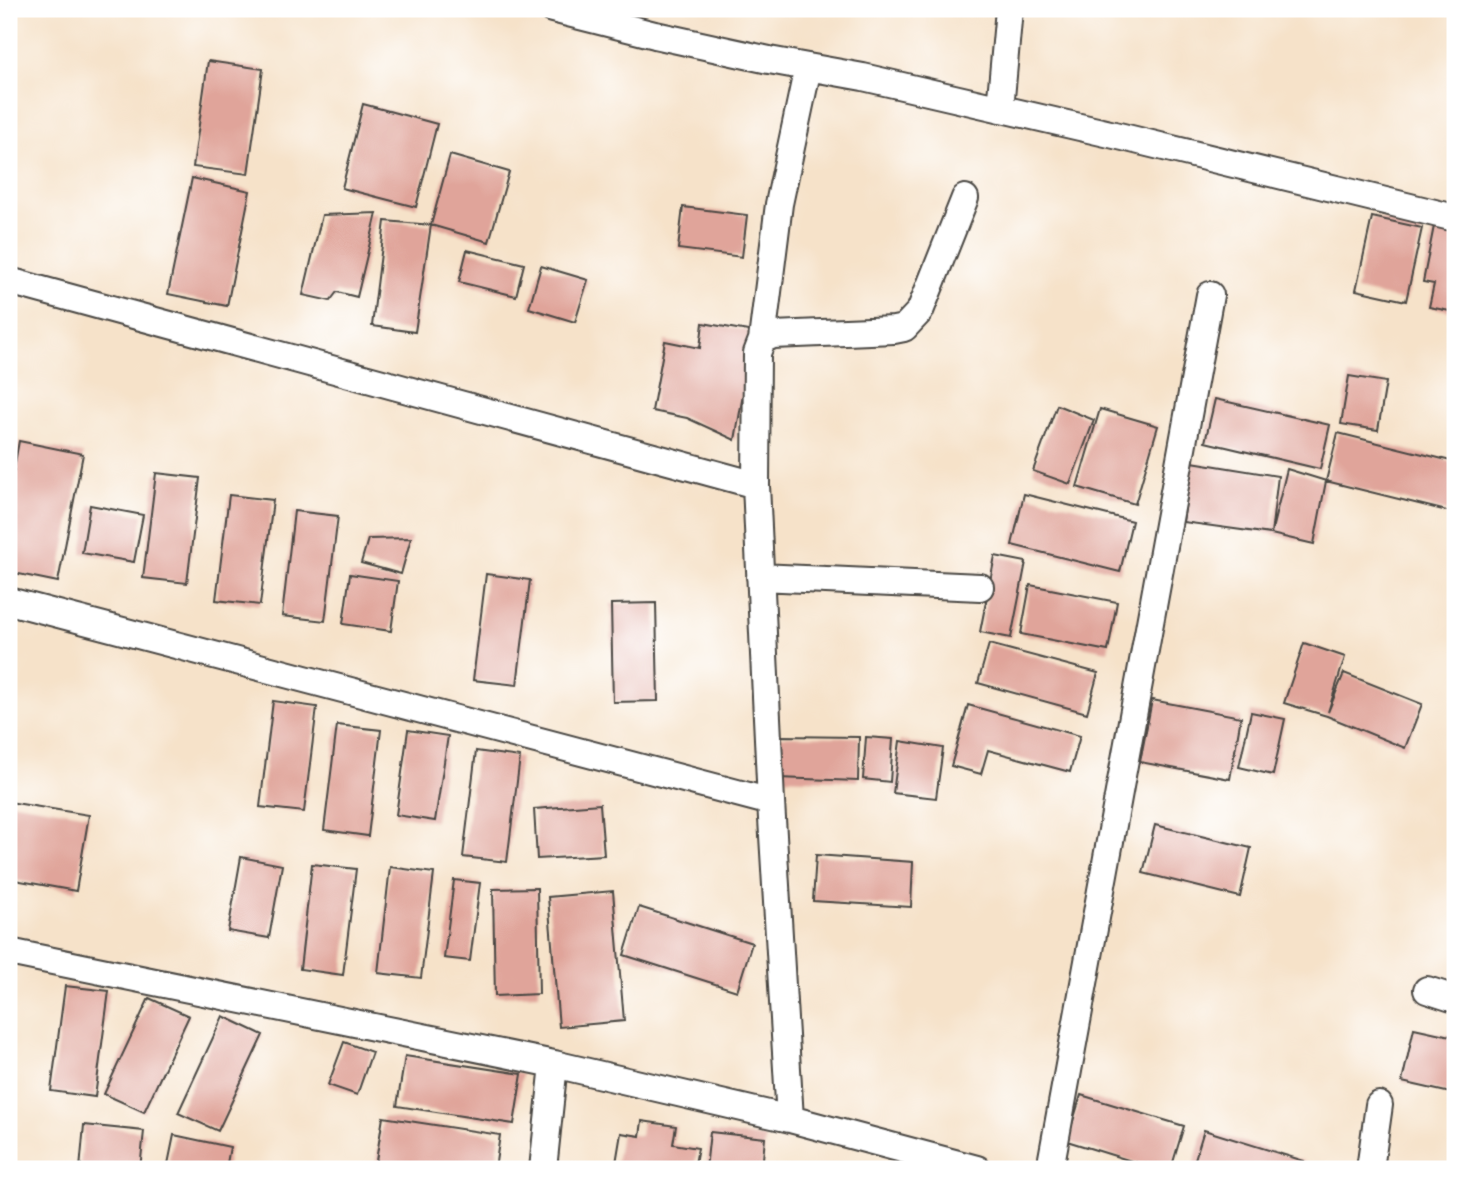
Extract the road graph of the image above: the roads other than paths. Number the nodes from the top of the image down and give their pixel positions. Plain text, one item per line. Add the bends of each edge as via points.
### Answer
1 (552, 9) edge
2 (1009, 9) edge
3 (808, 67) junction
4 (1000, 109) junction
5 (965, 198) dead end
6 (1455, 218) edge
7 (9, 281) edge
8 (1209, 295) dead end
9 (762, 340) junction
10 (756, 485) junction
11 (760, 578) junction
12 (980, 587) dead end
13 (9, 601) edge
14 (771, 802) junction
15 (9, 952) edge
16 (1427, 990) dead end
17 (1455, 999) edge
18 (555, 1064) junction
19 (1379, 1105) dead end
20 (790, 1119) junction
21 (543, 1169) edge
22 (977, 1169) edge
23 (1050, 1169) edge
24 (1370, 1169) edge

1 - 3 street
2 - 4 street
3 - 4 street
3 - 9 street via 779,204
4 - 6 street
5 - 9 street via 920,311 904,328 773,335
7 - 10 street
8 - 23 street
9 - 10 street via 757,353
10 - 11 street
11 - 12 street
11 - 14 street
13 - 14 street
14 - 20 street
15 - 18 street
16 - 17 street
18 - 20 street
18 - 21 street
19 - 24 street
20 - 22 street

